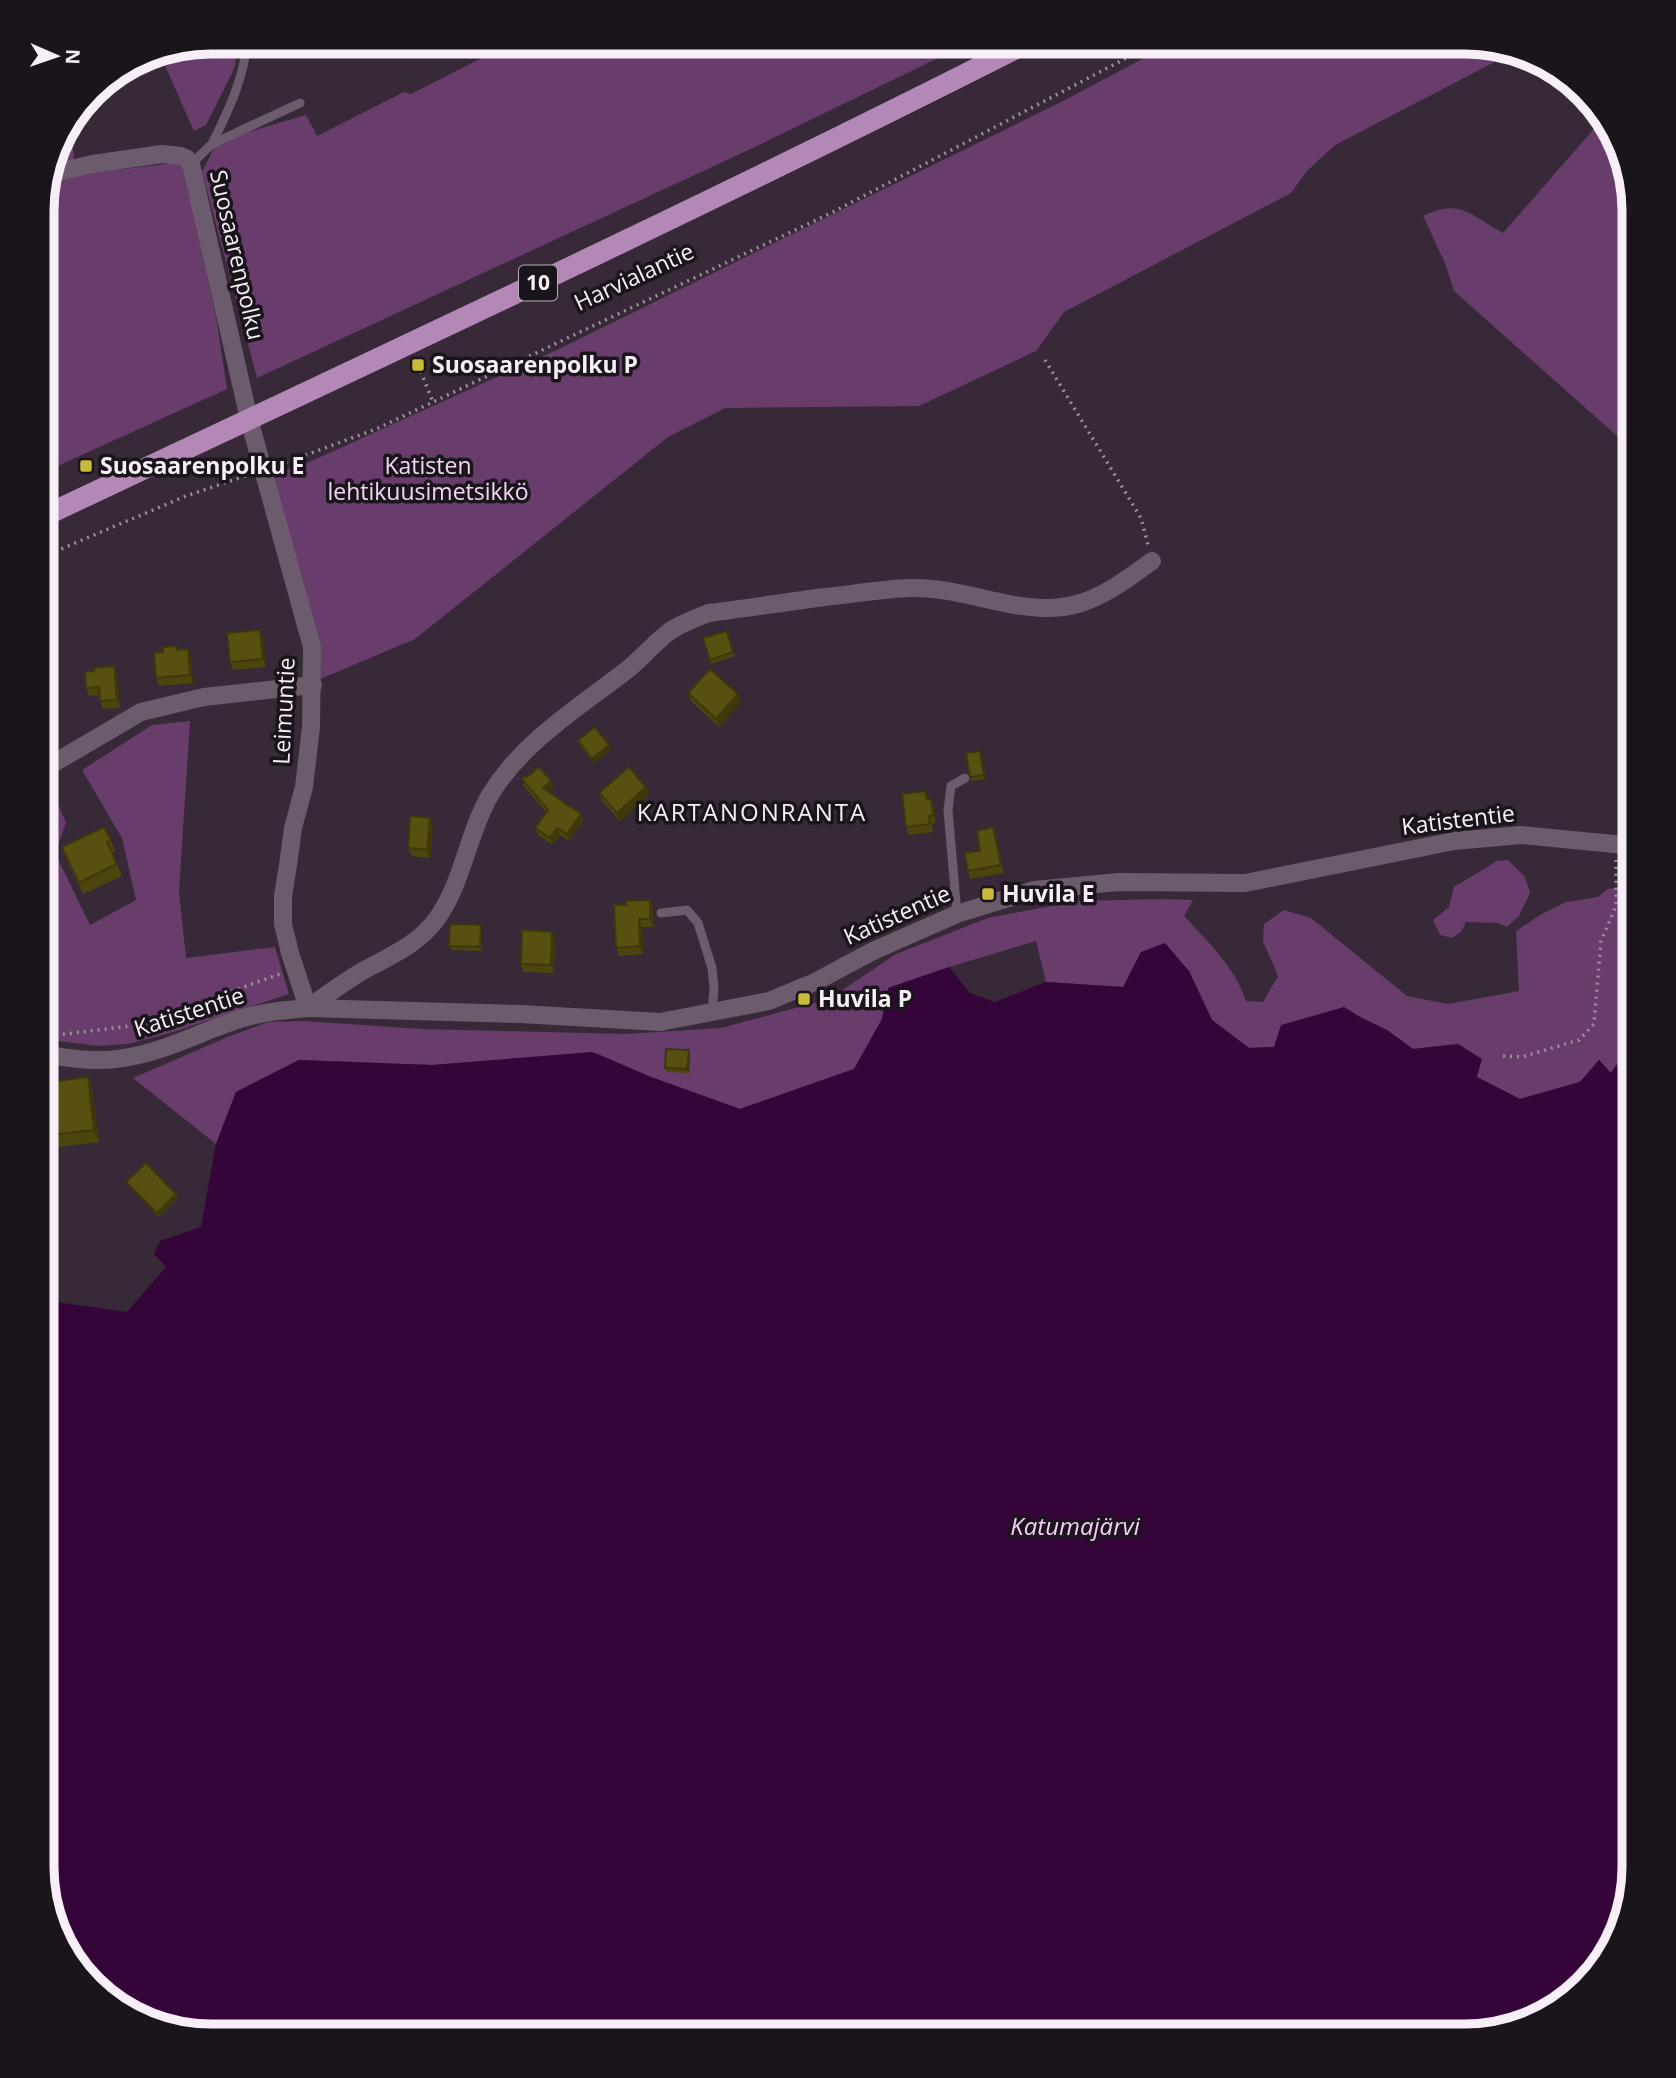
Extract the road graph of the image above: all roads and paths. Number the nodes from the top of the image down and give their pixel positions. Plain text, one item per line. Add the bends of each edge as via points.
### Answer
1 (245, 54) edge
2 (1004, 55) edge
3 (1133, 55) edge
4 (300, 103) dead end
5 (212, 144) junction
6 (191, 164) junction
7 (60, 172) edge
8 (1045, 360) dead end
9 (418, 365) dead end
10 (433, 402) junction
11 (249, 419) junction
12 (265, 470) junction
13 (55, 511) edge
14 (55, 552) edge
15 (1152, 561) joint
16 (313, 685) junction
17 (55, 763) edge
18 (965, 778) dead end
19 (1622, 845) edge
20 (1622, 865) edge
21 (661, 913) dead end
22 (957, 914) junction
23 (295, 969) junction
24 (308, 1008) junction
25 (712, 1012) junction
26 (54, 1035) edge
27 (54, 1056) edge
28 (1503, 1056) dead end

1 - 5 lane via 236,94
2 - 11 highway, Harvialantie / 10
3 - 10 path, Harvialantie via 833,212
4 - 5 lane
5 - 6 lane
6 - 7 street, Suosaarenpolku via 181,156 162,154
6 - 11 street, Suosaarenpolku
8 - 15 path via 1141,518
9 - 10 path
10 - 12 path, Harvialantie via 376,429
11 - 12 street, Leimuntie
11 - 13 highway, Harvialantie / 10
12 - 14 path, Harvialantie via 186,496
12 - 16 street, Leimuntie via 312,647
15 - 24 street via 1089,601 1065,608 1035,609 958,592 913,588 709,613 688,620 527,749 508,771 471,835 438,918 418,940
16 - 17 street via 204,697 141,712
16 - 23 street, Leimuntie via 304,787 284,896 283,924
18 - 22 lane via 951,786 948,810
19 - 22 street, Katistentie via 1521,835 1454,841 1245,883 1119,882 1034,890
20 - 28 path via 1616,906 1601,941 1594,1024 1579,1040 1522,1057
21 - 25 lane via 687,910 698,923 712,968
22 - 25 street, Katistentie via 769,1001
23 - 24 street, Leimuntie
23 - 26 path via 157,1020
24 - 25 street, Katistentie via 660,1022
24 - 27 street, Katistentie via 241,1019 121,1059

